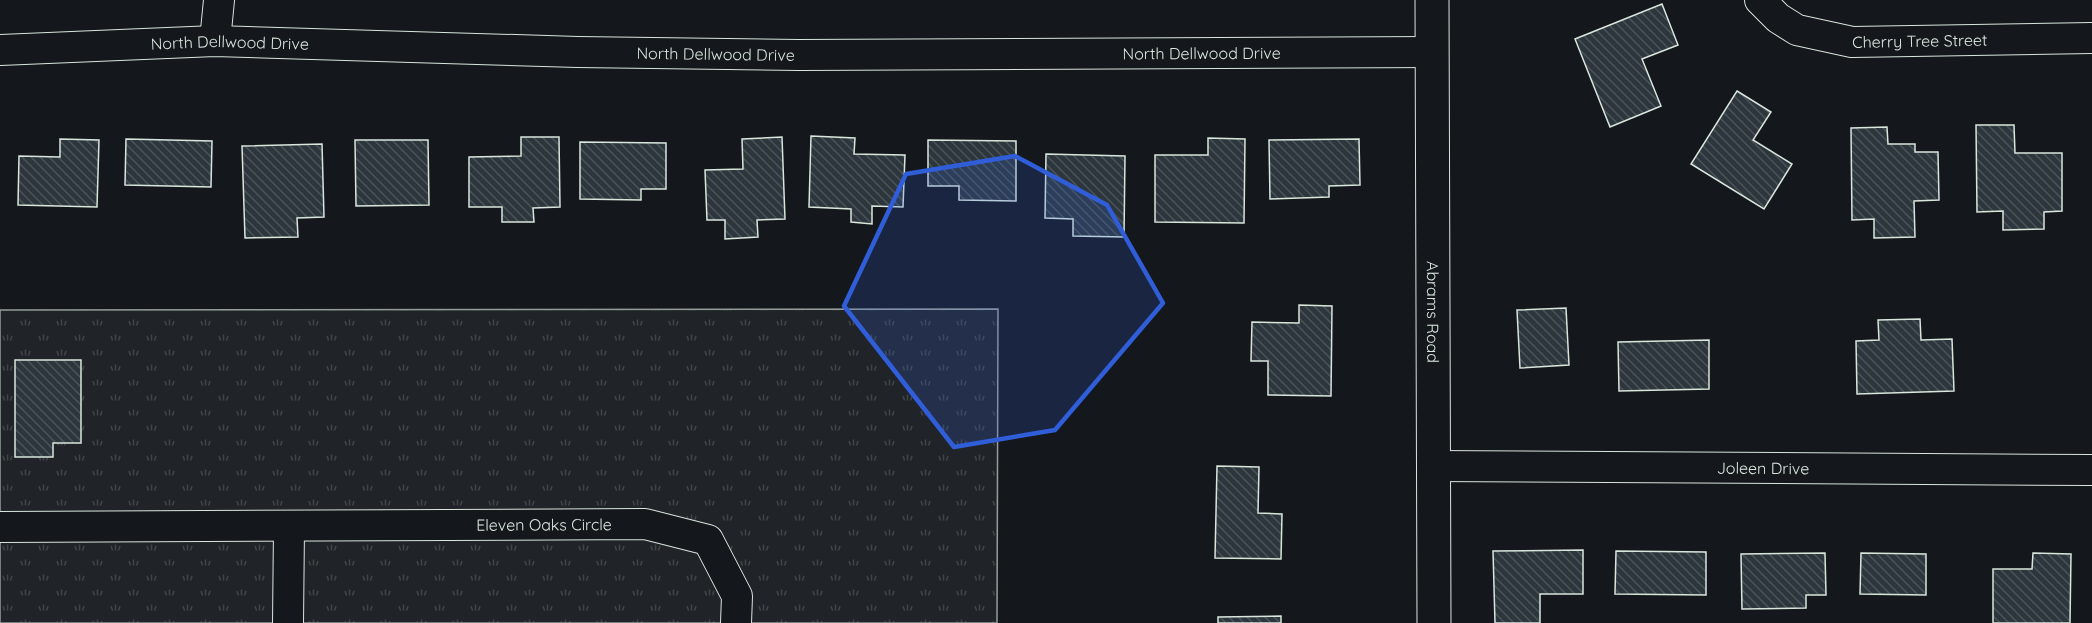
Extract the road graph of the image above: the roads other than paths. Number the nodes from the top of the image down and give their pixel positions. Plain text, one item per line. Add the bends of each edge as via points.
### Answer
1 (219, 0) edge
2 (1432, 0) edge
3 (1760, 0) edge
4 (2092, 38) edge
5 (214, 41) junction
6 (0, 50) edge
7 (1432, 52) junction
8 (1433, 466) junction
9 (2092, 470) edge
10 (0, 527) edge
11 (289, 527) junction
12 (288, 623) edge
13 (736, 623) edge
14 (1434, 623) edge

1 - 5 street
2 - 7 street, Abrams Road
3 - 4 street, Cherry Tree Street via 1797,30 1852,42
5 - 6 street, North Dellwood Drive
5 - 7 street, North Dellwood Drive via 799,55
7 - 8 street, Abrams Road
8 - 9 street, Joleen Drive
8 - 14 street, Abrams Road
10 - 11 street, Eleven Oaks Circle
11 - 12 street
11 - 13 street, Eleven Oaks Circle via 645,524 708,540 736,596

